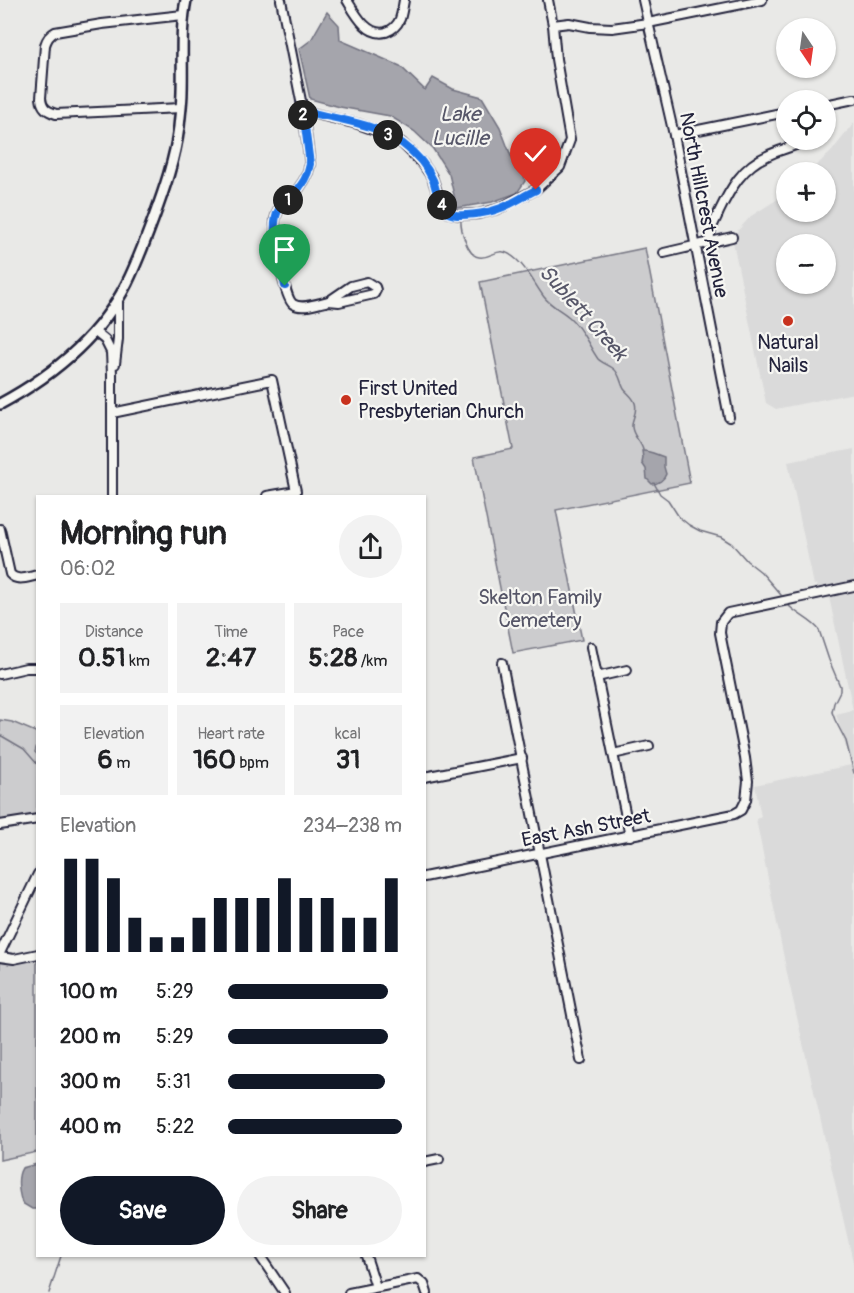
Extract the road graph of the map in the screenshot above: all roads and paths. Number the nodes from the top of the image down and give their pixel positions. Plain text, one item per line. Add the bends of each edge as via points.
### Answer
1 (186, 0) edge
2 (281, 0) edge
3 (347, 0) edge
4 (405, 0) edge
5 (548, 0) edge
6 (644, 0) edge
7 (762, 0) edge
8 (738, 2) edge
9 (183, 15) junction
10 (648, 22) junction
11 (554, 25) junction
12 (854, 99) edge
13 (836, 103) edge
14 (181, 108) junction
15 (303, 111) junction
16 (776, 114) edge
17 (674, 135) junction
18 (784, 150) edge
19 (732, 237) dead end
20 (710, 243) junction
21 (695, 246) junction
22 (664, 254) dead end
23 (118, 299) junction
24 (329, 301) junction
25 (94, 331) junction
26 (112, 374) junction
27 (0, 404) edge
28 (112, 413) junction
29 (729, 417) dead end
30 (112, 495) edge
31 (273, 495) edge
32 (0, 529) edge
33 (36, 575) edge
34 (854, 586) edge
35 (591, 647) dead end
36 (502, 663) dead end
37 (36, 668) edge
38 (627, 670) dead end
39 (0, 674) edge
40 (597, 677) junction
41 (649, 746) dead end
42 (614, 754) junction
43 (522, 758) junction
44 (426, 777) edge
45 (36, 819) edge
46 (0, 825) edge
47 (630, 836) junction
48 (540, 854) junction
49 (426, 877) edge
50 (36, 878) edge
51 (36, 954) edge
52 (0, 955) edge
53 (581, 1060) dead end
54 (439, 1159) dead end
55 (426, 1162) edge
56 (261, 1257) edge
57 (366, 1257) edge
58 (376, 1287) junction
59 (285, 1293) edge
60 (349, 1293) edge
61 (427, 1293) edge

1 - 9 main road
2 - 15 street
3 - 4 street via 370,30 381,33 396,27
5 - 11 street
6 - 10 street, North Hillcrest Avenue
7 - 8 street
8 - 10 street
9 - 14 main road
9 - 14 street via 61,30 51,35 45,45 41,99 44,109 56,114
10 - 11 street via 612,28
10 - 17 street, North Hillcrest Avenue
11 - 15 street via 570,140 560,167 536,190 498,209 449,213 432,177 402,143 358,124
12 - 13 street
14 - 23 main road via 168,177 139,257
15 - 24 street via 309,172 274,220 276,244 292,304 306,306
16 - 17 street
17 - 21 street, North Hillcrest Avenue
18 - 20 street via 765,156 745,171 730,190 710,233
19 - 20 street
20 - 21 street
21 - 22 street
21 - 29 street, North Hillcrest Avenue
23 - 25 main road
23 - 26 street via 117,357
24 - 24 street via 369,296 376,290 367,282 360,283
25 - 26 street via 110,346
25 - 27 main road via 52,372
26 - 28 street
28 - 30 street
28 - 31 street via 272,380 296,491
32 - 33 street via 8,571 13,578
34 - 47 street, East Ash Street via 729,613 721,622 720,633 745,759 747,800 734,814
35 - 40 street
36 - 43 street
37 - 39 street
38 - 40 street
40 - 42 street
41 - 42 street
42 - 47 street
43 - 44 street
43 - 48 street
45 - 46 street
47 - 48 street, East Ash Street
48 - 49 street, East Ash Street
48 - 53 street
50 - 52 street
51 - 52 street via 14,959
54 - 55 street
56 - 59 street
57 - 58 street
58 - 60 street
58 - 61 street via 418,1280

